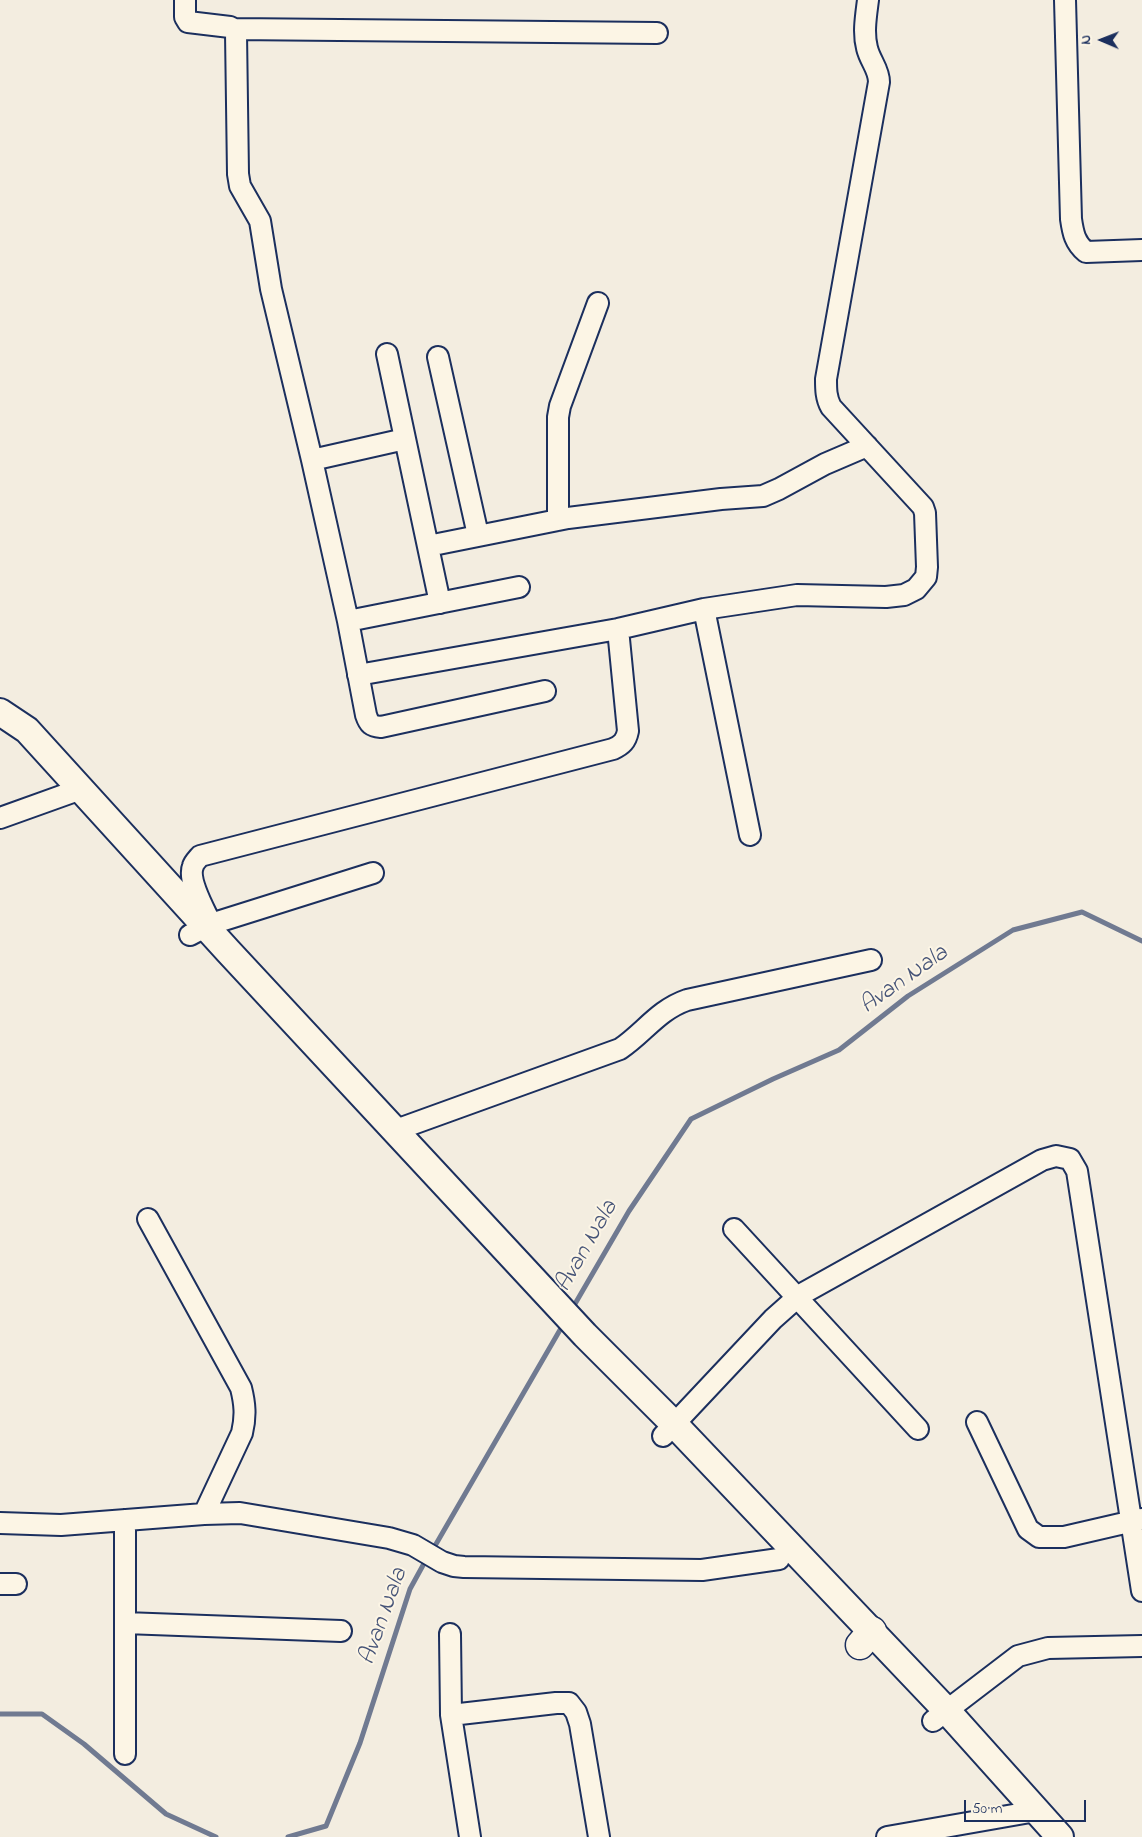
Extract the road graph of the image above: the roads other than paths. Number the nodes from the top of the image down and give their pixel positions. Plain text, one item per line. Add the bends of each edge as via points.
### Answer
1 (185, 0) edge
2 (868, 0) edge
3 (1065, 0) edge
4 (234, 29) junction
5 (657, 33) dead end
6 (1142, 250) edge
7 (598, 302) dead end
8 (387, 354) dead end
9 (438, 356) dead end
10 (405, 439) junction
11 (867, 446) junction
12 (312, 460) junction
13 (558, 520) junction
14 (478, 535) junction
15 (428, 546) junction
16 (519, 588) dead end
17 (440, 603) junction
18 (704, 609) junction
19 (348, 621) junction
20 (618, 629) junction
21 (358, 675) junction
22 (545, 691) dead end
23 (1, 713) edge
24 (73, 792) junction
25 (0, 818) edge
26 (750, 835) dead end
27 (373, 873) dead end
28 (203, 929) junction
29 (871, 960) dead end
30 (396, 1130) junction
31 (148, 1219) dead end
32 (734, 1229) dead end
33 (525, 1278) junction
34 (796, 1298) junction
35 (977, 1422) dead end
36 (918, 1429) dead end
37 (668, 1430) junction
38 (204, 1514) junction
39 (125, 1520) junction
40 (1137, 1520) edge
41 (0, 1523) edge
42 (779, 1559) junction
43 (1140, 1570) edge
44 (1142, 1591) edge
45 (125, 1623) junction
46 (341, 1631) dead end
47 (450, 1634) dead end
48 (866, 1638) junction
49 (1142, 1646) edge
50 (451, 1715) junction
51 (940, 1716) junction
52 (125, 1754) dead end
53 (1027, 1813) junction
54 (470, 1837) edge
55 (599, 1837) edge
56 (888, 1837) edge
57 (1038, 1837) edge
58 (1060, 1837) edge

1 - 4 street via 188,22
2 - 11 street via 865,40 877,69 878,82 826,379 827,400 831,407
3 - 6 street via 1073,233 1086,252
4 - 5 street
4 - 12 street via 240,186 260,221 271,289
7 - 13 street via 560,406
8 - 10 street
9 - 14 street
10 - 12 street
10 - 15 street
11 - 13 street via 763,496
11 - 18 street via 923,507 927,567 926,577 916,589 904,595 886,597 797,595
12 - 19 street
13 - 14 street
14 - 15 street
15 - 17 street
16 - 17 street
17 - 19 street
18 - 20 street
18 - 26 street
19 - 21 street
20 - 21 street
20 - 28 street via 628,731 627,739 621,745 200,856 193,864 192,872
21 - 22 street via 369,724 373,727
23 - 24 main road via 18,744
24 - 25 street
24 - 28 main road
27 - 28 street
28 - 30 main road
28 - 33 main road
29 - 30 street via 687,1000 664,1010 620,1049
30 - 33 main road
31 - 38 street via 241,1388 245,1405 242,1433
32 - 34 street
33 - 37 main road
34 - 36 street
34 - 37 street
34 - 40 street via 1042,1160 1056,1156 1070,1159 1077,1171
35 - 40 street via 1028,1528 1039,1537 1064,1537
37 - 42 main road
37 - 48 main road
38 - 39 street
38 - 42 street via 240,1514 388,1538 413,1545 442,1562 464,1567 702,1570
39 - 41 street via 61,1525
39 - 45 street
40 - 43 street
42 - 48 main road
43 - 44 street
45 - 46 street
45 - 52 street
47 - 50 street
48 - 51 main road
49 - 51 street via 1048,1648 1018,1656
50 - 54 street
50 - 55 street via 569,1703 580,1724
51 - 53 main road
53 - 56 street
53 - 57 main road
53 - 58 main road

